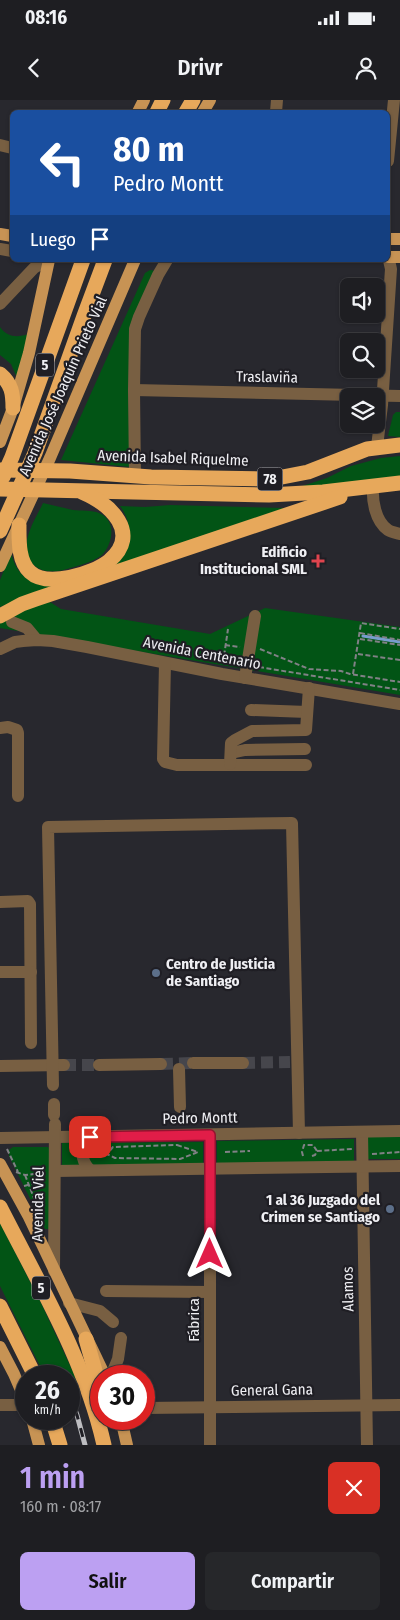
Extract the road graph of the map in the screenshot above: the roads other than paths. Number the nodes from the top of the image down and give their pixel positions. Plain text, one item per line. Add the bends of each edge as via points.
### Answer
1 (394, 100) edge
2 (390, 141) edge
3 (44, 262) edge
4 (48, 262) edge
5 (104, 262) edge
6 (134, 262) edge
7 (166, 262) edge
8 (389, 262) edge
9 (81, 266) edge
10 (0, 304) edge
11 (0, 374) edge
12 (383, 388) edge
13 (134, 390) junction
14 (340, 395) edge
15 (385, 396) edge
16 (400, 396) edge
17 (13, 408) junction
18 (378, 433) edge
19 (0, 442) edge
20 (400, 445) edge
21 (377, 447) junction
22 (0, 470) edge
23 (135, 476) junction
24 (400, 483) edge
25 (0, 485) edge
26 (373, 486) junction
27 (0, 490) edge
28 (79, 490) junction
29 (20, 525) junction
30 (0, 531) edge
31 (400, 534) edge
32 (0, 566) edge
33 (255, 616) dead end
34 (6, 619) edge
35 (36, 640) junction
36 (0, 649) edge
37 (165, 663) junction
38 (246, 672) junction
39 (309, 688) junction
40 (400, 704) edge
41 (251, 710) dead end
42 (307, 712) junction
43 (0, 728) edge
44 (304, 749) dead end
45 (230, 759) junction
46 (306, 764) dead end
47 (18, 796) dead end
48 (0, 902) edge
49 (0, 972) edge
50 (31, 972) junction
51 (32, 1043) dead end
52 (243, 1063) tunnel mouth
53 (161, 1064) tunnel mouth
54 (193, 1064) tunnel mouth
55 (58, 1065) junction
56 (99, 1065) tunnel mouth
57 (0, 1066) edge
58 (179, 1069) dead end
59 (54, 1086) dead end
60 (180, 1107) dead end
61 (54, 1114) dead end
62 (400, 1131) edge
63 (298, 1132) junction
64 (362, 1132) junction
65 (210, 1135) junction
66 (90, 1137) junction
67 (1, 1138) edge
68 (55, 1138) junction
69 (0, 1164) edge
70 (362, 1166) junction
71 (400, 1166) edge
72 (210, 1168) junction
73 (90, 1170) junction
74 (55, 1171) junction
75 (0, 1207) edge
76 (54, 1271) junction
77 (106, 1290) dead end
78 (210, 1292) junction
79 (69, 1303) junction
80 (0, 1306) edge
81 (113, 1322) dead end
82 (121, 1338) dead end
83 (86, 1339) junction
84 (0, 1347) edge
85 (30, 1365) edge
86 (93, 1365) edge
87 (99, 1365) edge
88 (116, 1365) edge
89 (15, 1376) edge
90 (15, 1404) edge
91 (0, 1405) edge
92 (366, 1405) junction
93 (400, 1405) edge
94 (210, 1407) junction
95 (155, 1408) edge
96 (35, 1430) edge
97 (55, 1430) edge
98 (107, 1430) edge
99 (124, 1430) edge
100 (39, 1445) edge
101 (60, 1445) edge
102 (104, 1445) edge
103 (109, 1445) edge
104 (127, 1445) edge
105 (210, 1445) edge
106 (367, 1445) edge

1 - 2 street
3 - 10 street via 34,268
4 - 17 main road via 29,353
5 - 30 highway, 5 via 34,454
6 - 29 main road, Avenida José Joaquín Prieto Vial
7 - 13 street via 135,329
8 - 12 street
9 - 25 highway, 5
11 - 17 highway via 10,386
13 - 14 street, Traslaviña
13 - 23 street
15 - 16 street, Traslaviña
17 - 19 main road
18 - 21 street
20 - 21 highway, Avenida Isabel Riquelme / 78
21 - 23 highway, Avenida Isabel Riquelme / 78 via 308,472 279,478
22 - 23 highway, Avenida Isabel Riquelme / 78
24 - 26 highway, 78
26 - 28 highway, 78 via 268,495
26 - 31 street via 378,518 388,530
26 - 34 highway via 22,604
27 - 28 highway, 78
28 - 29 highway via 105,505 120,522 120,546 104,565 62,579 38,577 30,573 23,561
29 - 32 main road
33 - 38 street
34 - 35 street via 27,628
35 - 36 street, Avenida Centenario via 15,642
35 - 37 street, Avenida Centenario
37 - 38 street, Avenida Centenario
37 - 45 street via 165,762 178,765
38 - 39 street, Avenida Centenario
39 - 40 street, Avenida Centenario
39 - 42 street
41 - 42 street
42 - 45 street via 306,730 252,731 231,744
43 - 47 street via 8,727 18,733
44 - 45 street via 245,750
45 - 46 street
48 - 50 street via 28,901 30,904
49 - 50 street
50 - 51 street
52 - 54 street
53 - 56 street
55 - 57 street
55 - 59 street
55 - 63 street via 48,827 292,823 294,1062
58 - 60 street
61 - 68 street, Avenida Viel
62 - 64 street, Pedro Montt
63 - 64 street, Pedro Montt
63 - 65 street, Pedro Montt
64 - 70 street, Alamos via 366,1150
65 - 66 street, Pedro Montt
65 - 72 street, Fábrica
66 - 68 street, Pedro Montt
66 - 73 street via 82,1155
67 - 68 street, Pedro Montt
68 - 74 street, Avenida Viel
69 - 76 main road, Avenida Viel
70 - 71 street
70 - 72 street via 304,1162
70 - 92 street, Alamos
72 - 73 street
72 - 78 street, Fábrica
73 - 74 street
74 - 76 street, Avenida Viel
75 - 102 highway, 5 via 80,1368
76 - 79 main road, Avenida Viel
77 - 78 street
78 - 94 street, Fábrica
79 - 81 street via 100,1311
79 - 83 main road, Avenida Viel
80 - 85 highway
82 - 88 street
83 - 86 highway
83 - 87 main road, Avenida Viel
84 - 89 main road
90 - 91 street
92 - 93 street, General Gana
92 - 94 street, General Gana
92 - 106 street, Alamos
94 - 95 street, General Gana
94 - 105 street, Fábrica
96 - 100 main road
97 - 101 highway
98 - 103 highway
99 - 104 main road

